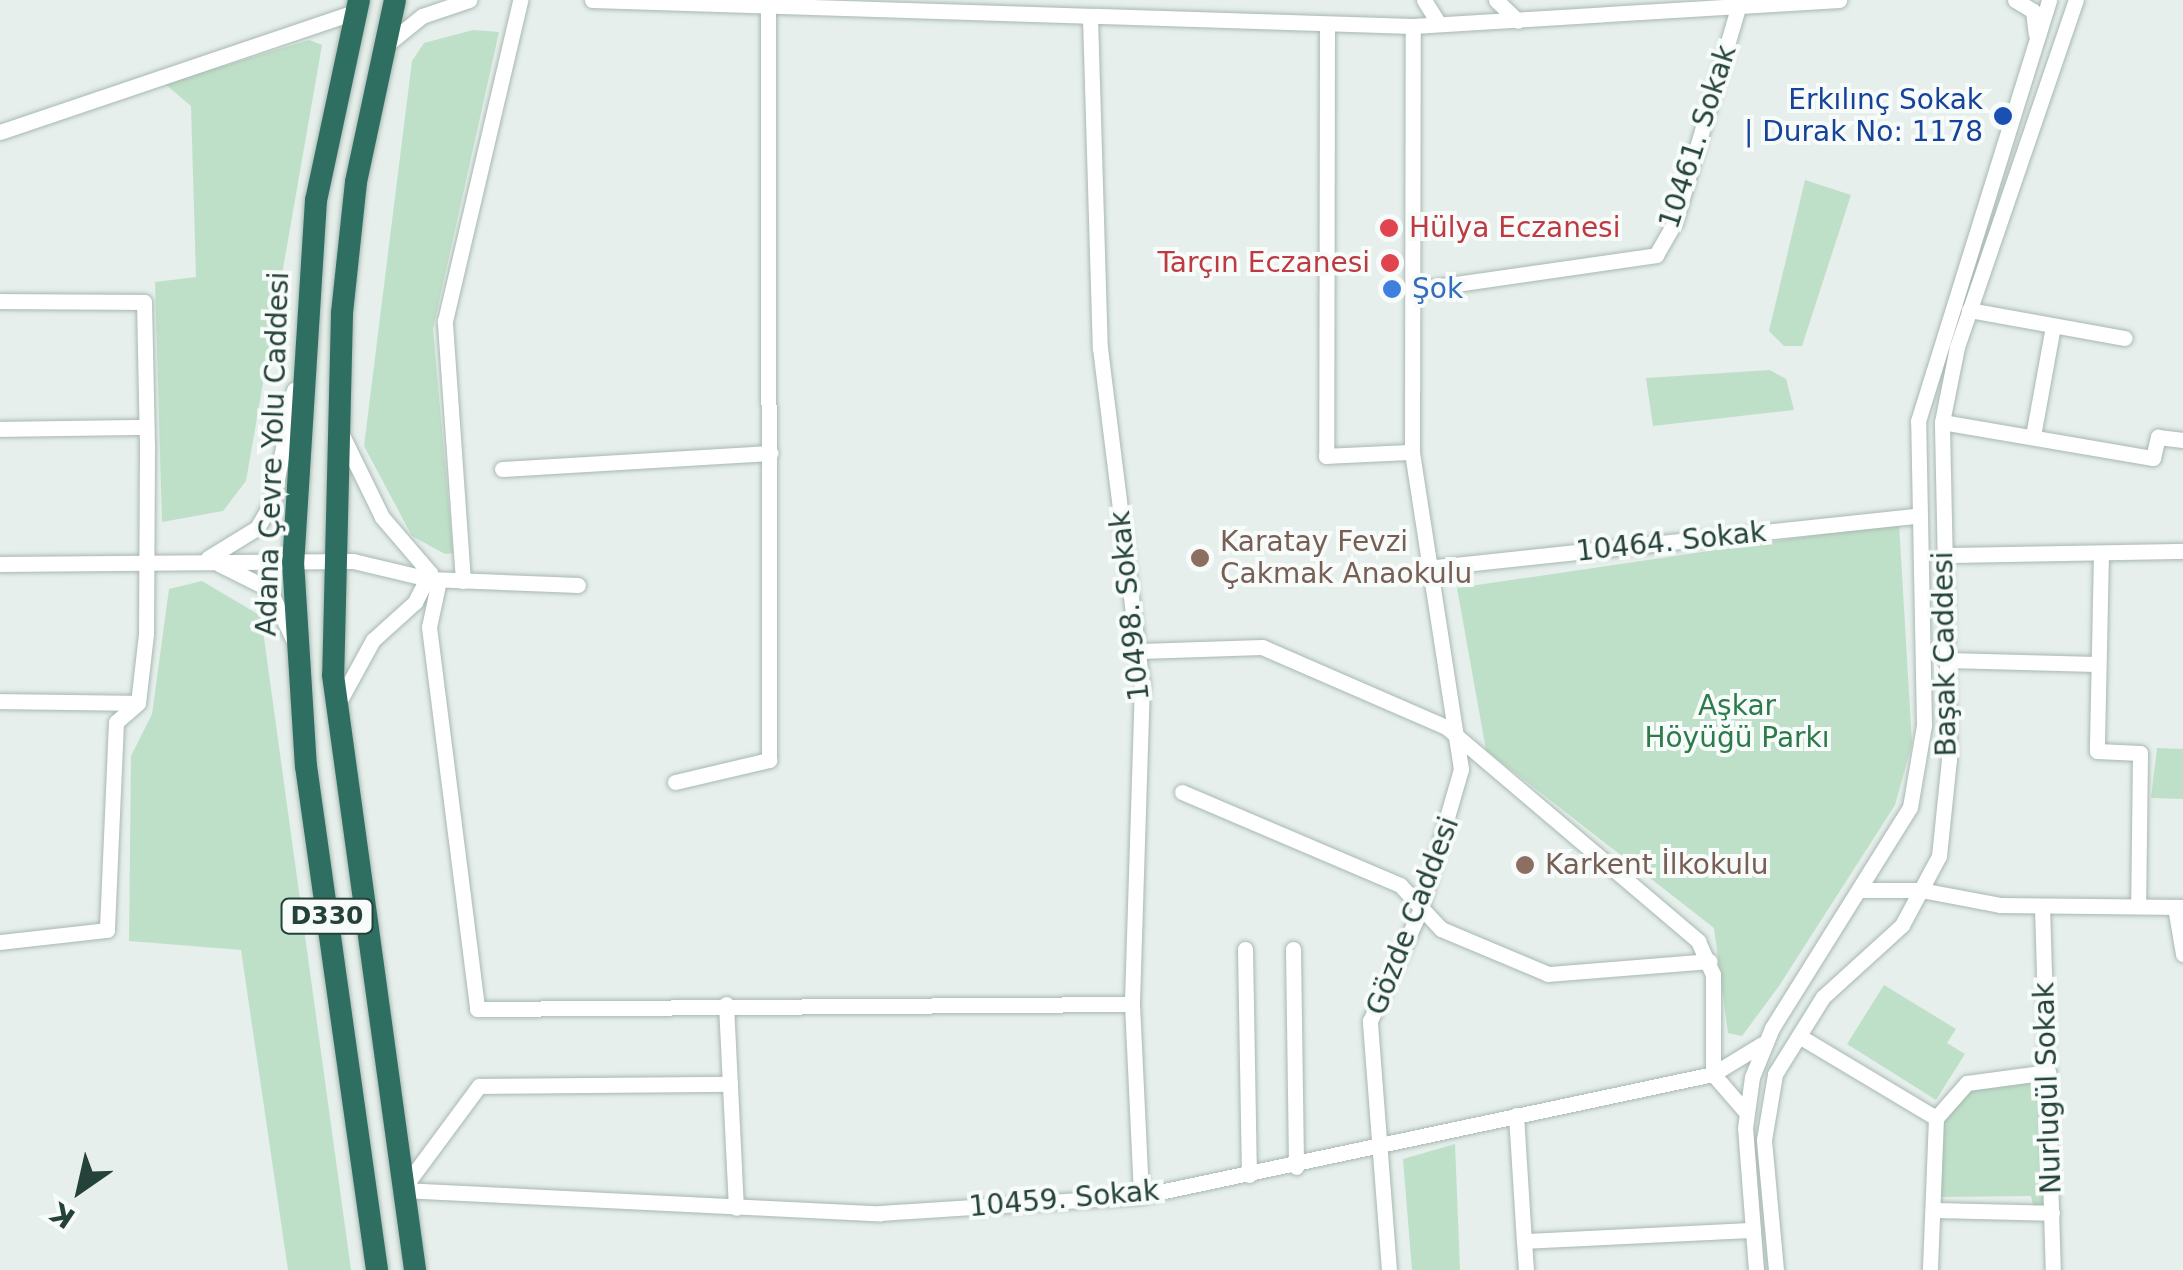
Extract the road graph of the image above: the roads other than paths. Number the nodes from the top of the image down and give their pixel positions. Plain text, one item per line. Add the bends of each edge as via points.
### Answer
1 (395, 0) edge
2 (469, 0) edge
3 (520, 0) edge
4 (592, 0) edge
5 (1190, 0) edge
6 (1424, 0) edge
7 (1496, 0) edge
8 (1839, 0) edge
9 (2015, 0) edge
10 (2049, 0) edge
11 (2076, 0) edge
12 (850, 4) edge
13 (1666, 5) edge
14 (357, 6) edge
15 (768, 6) junction
16 (1738, 11) junction
17 (1090, 17) junction
18 (1186, 18) junction
19 (1518, 21) junction
20 (1439, 24) junction
21 (1326, 26) junction
22 (1413, 26) junction
23 (2038, 43) junction
24 (382, 49) junction
25 (0, 132) edge
26 (1414, 290) junction
27 (0, 300) edge
28 (1969, 310) junction
29 (2053, 326) junction
30 (302, 336) junction
31 (2125, 338) dead end
32 (334, 420) junction
33 (1942, 422) junction
34 (146, 427) junction
35 (0, 429) edge
36 (2034, 436) junction
37 (2183, 440) edge
38 (1412, 452) junction
39 (771, 453) junction
40 (502, 470) dead end
41 (1916, 516) junction
42 (2183, 551) edge
43 (2101, 553) junction
44 (1944, 555) junction
45 (146, 560) junction
46 (205, 560) junction
47 (293, 561) junction
48 (331, 562) junction
49 (0, 564) edge
50 (1427, 568) junction
51 (434, 579) junction
52 (463, 580) junction
53 (578, 585) dead end
54 (294, 642) junction
55 (1140, 651) junction
56 (1946, 660) junction
57 (2098, 664) junction
58 (0, 701) edge
59 (138, 702) junction
60 (337, 706) junction
61 (1460, 739) junction
62 (675, 782) dead end
63 (1182, 792) dead end
64 (1859, 890) junction
65 (1921, 890) junction
66 (2042, 906) junction
67 (2138, 906) junction
68 (2179, 907) edge
69 (1420, 911) junction
70 (0, 942) edge
71 (1245, 948) dead end
72 (1293, 949) dead end
73 (2183, 954) edge
74 (1710, 961) junction
75 (726, 1004) junction
76 (1132, 1004) junction
77 (1799, 1036) junction
78 (1762, 1044) junction
79 (2048, 1072) junction
80 (1713, 1074) junction
81 (730, 1084) junction
82 (1745, 1112) junction
83 (1516, 1116) junction
84 (1936, 1118) junction
85 (1378, 1148) junction
86 (1296, 1168) junction
87 (1249, 1176) junction
88 (402, 1190) junction
89 (1141, 1196) junction
90 (736, 1208) junction
91 (1933, 1210) junction
92 (2052, 1213) junction
93 (1752, 1230) junction
94 (1524, 1241) junction
95 (377, 1270) edge
96 (416, 1270) edge
97 (1389, 1270) edge
98 (1526, 1270) edge
99 (1756, 1270) edge
100 (1776, 1270) edge
101 (1930, 1270) edge
102 (2053, 1270) edge

1 - 24 highway, D330
2 - 24 street via 422,16
3 - 52 street via 445,320
4 - 15 street
5 - 18 street
6 - 20 street
7 - 19 street
8 - 16 street
9 - 23 street via 2033,12
10 - 23 street, Başak Caddesi
11 - 28 street, Başak Caddesi
12 - 15 street
12 - 17 street
13 - 16 street
13 - 19 street
14 - 25 street
14 - 30 highway, Adana Çevre Yolu Caddesi / D330 via 316,200
15 - 39 street
16 - 26 street, 10461. Sokak via 1656,255
17 - 18 street
17 - 55 street, 10498. Sokak via 1100,348
18 - 21 street
19 - 20 street
20 - 22 street
21 - 22 street
21 - 38 street via 1326,456
22 - 26 street, Gözde Caddesi
23 - 41 street, Başak Caddesi via 1938,336 1918,421
24 - 32 highway, D330 via 356,182
26 - 38 street, Gözde Caddesi
27 - 34 street via 144,302
28 - 29 street
28 - 33 street, Başak Caddesi
29 - 31 street
29 - 36 street
30 - 46 street via 273,500 257,528
30 - 47 highway, Adana Çevre Yolu Caddesi / D330
32 - 48 highway, D330
32 - 51 street via 382,517
33 - 36 street
33 - 44 street, Başak Caddesi
34 - 35 street
34 - 45 street
36 - 37 street via 2153,458 2158,437
38 - 50 street, Gözde Caddesi
39 - 40 street
39 - 62 street via 769,760
41 - 50 street, 10464. Sokak
41 - 64 street, Başak Caddesi via 1924,725 1910,807
42 - 43 street
43 - 44 street
43 - 57 street
44 - 56 street, Başak Caddesi
45 - 46 street
45 - 49 street
45 - 59 street
46 - 47 street
46 - 54 street via 269,589
47 - 48 street
47 - 54 highway, Adana Çevre Yolu Caddesi / D330
48 - 51 street
48 - 60 highway, D330
50 - 61 street, Gözde Caddesi
51 - 52 street
51 - 60 street via 372,640
51 - 75 street via 429,627 477,1010
52 - 53 street
54 - 95 highway, Adana Çevre Yolu Caddesi / D330
55 - 61 street via 1262,647
55 - 76 street, 10498. Sokak
56 - 57 street
56 - 65 street, Başak Caddesi via 1939,856
57 - 67 street via 2097,751 2140,753
58 - 59 street
59 - 70 street via 116,722 107,930
60 - 88 highway, D330
61 - 69 street, Gözde Caddesi via 1456,806
61 - 74 street via 1676,918
63 - 69 street via 1400,885
64 - 65 street
64 - 78 street, Başak Caddesi
65 - 66 street
65 - 77 street, Başak Caddesi via 1902,925 1823,997
66 - 67 street
66 - 79 street, Nurlugül Sokak
67 - 68 street
68 - 73 street
69 - 74 street via 1441,929 1562,978
69 - 85 street, Gözde Caddesi via 1370,1021
71 - 87 street
72 - 86 street
74 - 80 street
75 - 76 street
75 - 81 street
76 - 89 street, 10498. Sokak
77 - 84 street
77 - 100 street, Başak Caddesi via 1775,1074 1764,1140
78 - 80 street, 10459. Sokak
78 - 82 street, Başak Caddesi
79 - 84 street via 1966,1083
79 - 92 street, Nurlugül Sokak
80 - 82 street
80 - 83 street, 10459. Sokak
81 - 88 street via 479,1086
81 - 90 street
82 - 93 street, Başak Caddesi
83 - 85 street, 10459. Sokak
83 - 94 street
84 - 91 street
85 - 86 street, 10459. Sokak
85 - 97 street, Gözde Caddesi
86 - 87 street, 10459. Sokak
87 - 89 street, 10459. Sokak
88 - 90 street, 10459. Sokak
88 - 96 highway, D330
89 - 90 street, 10459. Sokak via 880,1213
91 - 92 street
91 - 101 street
92 - 102 street, Nurlugül Sokak
93 - 94 street
93 - 99 street, Başak Caddesi
94 - 98 street

